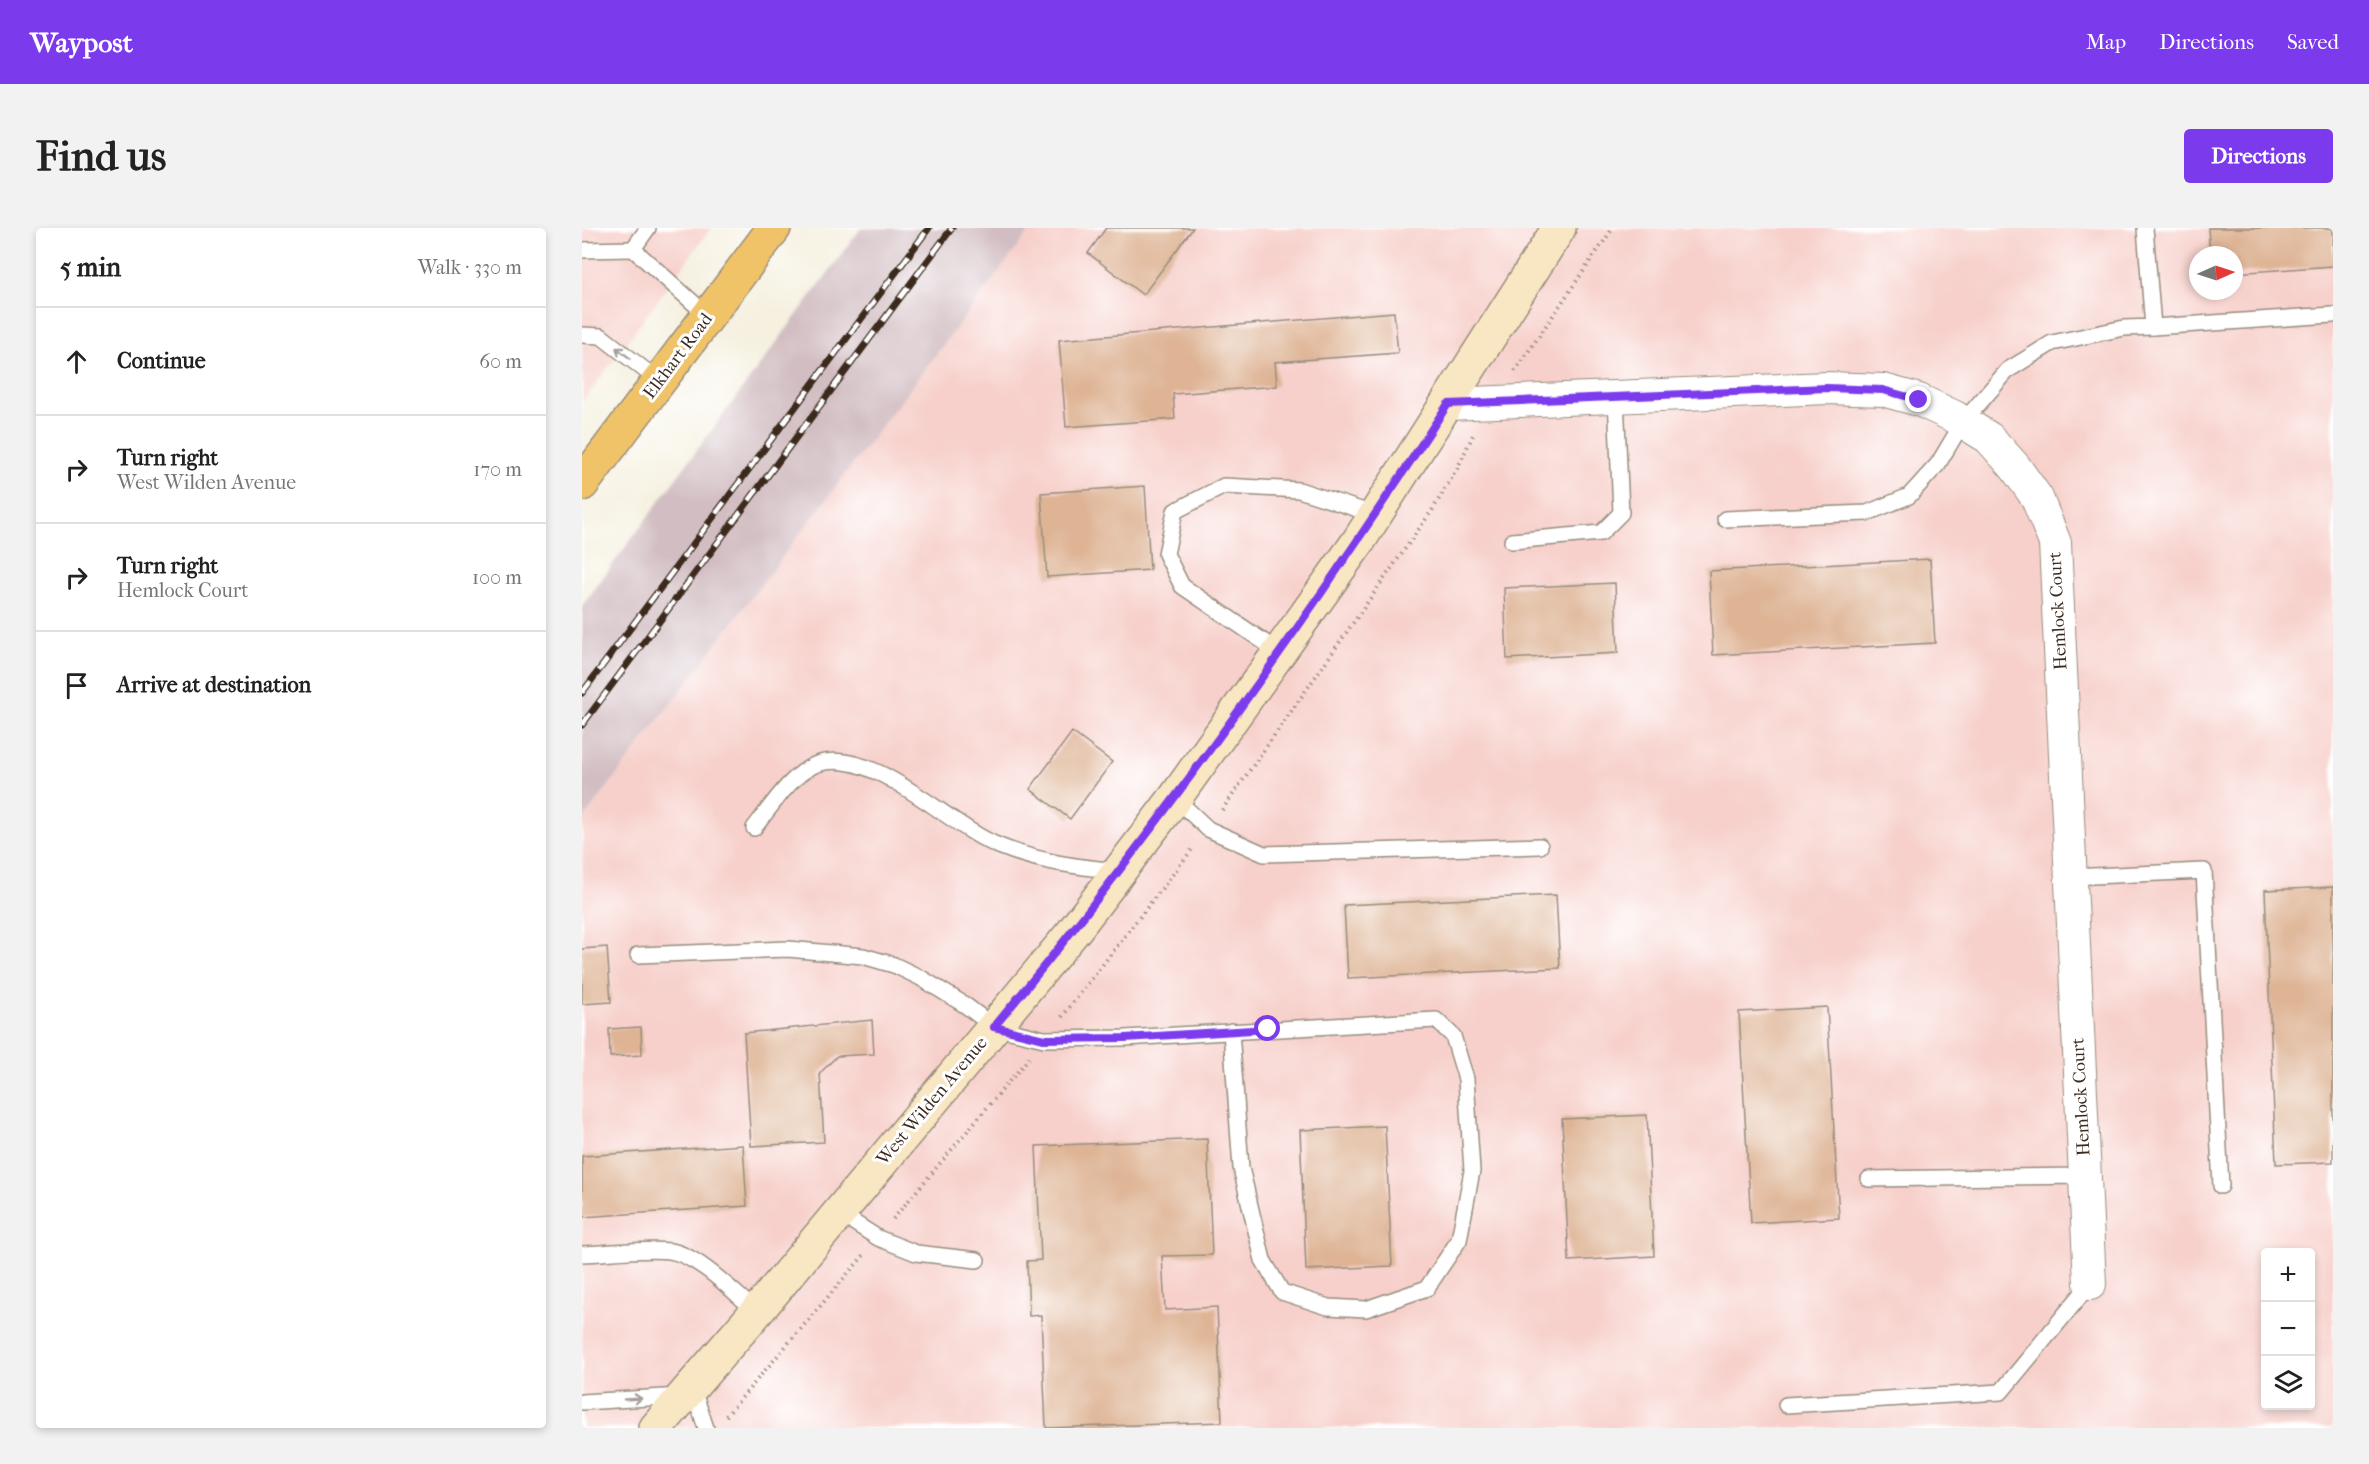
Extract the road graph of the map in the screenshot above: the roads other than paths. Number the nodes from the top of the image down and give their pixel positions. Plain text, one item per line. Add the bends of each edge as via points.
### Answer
1 (648, 228) edge
2 (774, 228) edge
3 (1559, 228) edge
4 (2145, 228) edge
5 (633, 249) junction
6 (582, 250) edge
7 (2333, 315) edge
8 (708, 316) junction
9 (2153, 327) junction
10 (582, 334) edge
11 (659, 381) junction
12 (1616, 397) junction
13 (1448, 404) junction
14 (1963, 422) junction
15 (582, 484) edge
16 (1376, 515) junction
17 (1725, 519) dead end
18 (1512, 541) dead end
19 (1279, 652) junction
20 (1175, 798) junction
21 (754, 828) dead end
22 (1540, 846) dead end
23 (1119, 871) junction
24 (2070, 877) junction
25 (638, 955) dead end
26 (994, 1027) junction
27 (1231, 1031) junction
28 (2086, 1176) junction
29 (1869, 1179) dead end
30 (2221, 1186) dead end
31 (839, 1213) junction
32 (582, 1254) edge
33 (977, 1260) dead end
34 (2090, 1284) joint
35 (756, 1311) junction
36 (688, 1391) junction
37 (582, 1402) edge
38 (1786, 1405) dead end
39 (656, 1428) edge
40 (706, 1428) edge

1 - 5 lane
2 - 8 highway, Elkhart Road
3 - 13 street, West Wilden Avenue
4 - 9 lane
5 - 6 lane
5 - 8 lane
7 - 9 lane
8 - 11 highway, Elkhart Road
9 - 14 lane via 2124,328 2052,343 2008,370
11 -> 10 lane via 601,336
11 - 15 highway, Elkhart Road
12 - 13 street, Hemlock Court
12 - 14 street, Hemlock Court via 1827,388 1883,390 1919,400
12 - 18 lane via 1621,513 1601,533
13 - 16 street, West Wilden Avenue
14 - 17 lane via 1938,464 1909,496 1867,513
14 - 24 street, Hemlock Court via 1989,438 2015,467 2037,498 2055,543
16 - 19 street, West Wilden Avenue
16 - 19 lane via 1299,490 1224,486 1175,511 1166,554 1182,586
19 - 20 street, West Wilden Avenue
20 - 22 lane via 1208,829 1264,854
20 - 23 street, West Wilden Avenue
21 - 23 lane via 799,774 836,760 876,771 997,845 1038,860
23 - 26 street, West Wilden Avenue
24 - 28 street, Hemlock Court
24 - 30 lane via 2204,871
25 - 26 lane via 788,949 863,956 921,978
26 - 27 lane via 1044,1039
26 - 31 street, West Wilden Avenue
27 - 27 lane via 1436,1020 1453,1036 1466,1079 1472,1171 1459,1240 1427,1288 1366,1309 1328,1307 1282,1292 1263,1260 1241,1168
28 - 29 lane
28 - 34 street, Hemlock Court
31 - 33 lane via 878,1238 916,1253
31 - 35 street, West Wilden Avenue
32 - 35 lane via 671,1251 704,1268
34 - 38 lane via 2001,1392
35 - 36 street, West Wilden Avenue
37 -> 36 lane
36 - 39 street, West Wilden Avenue
36 - 40 lane

